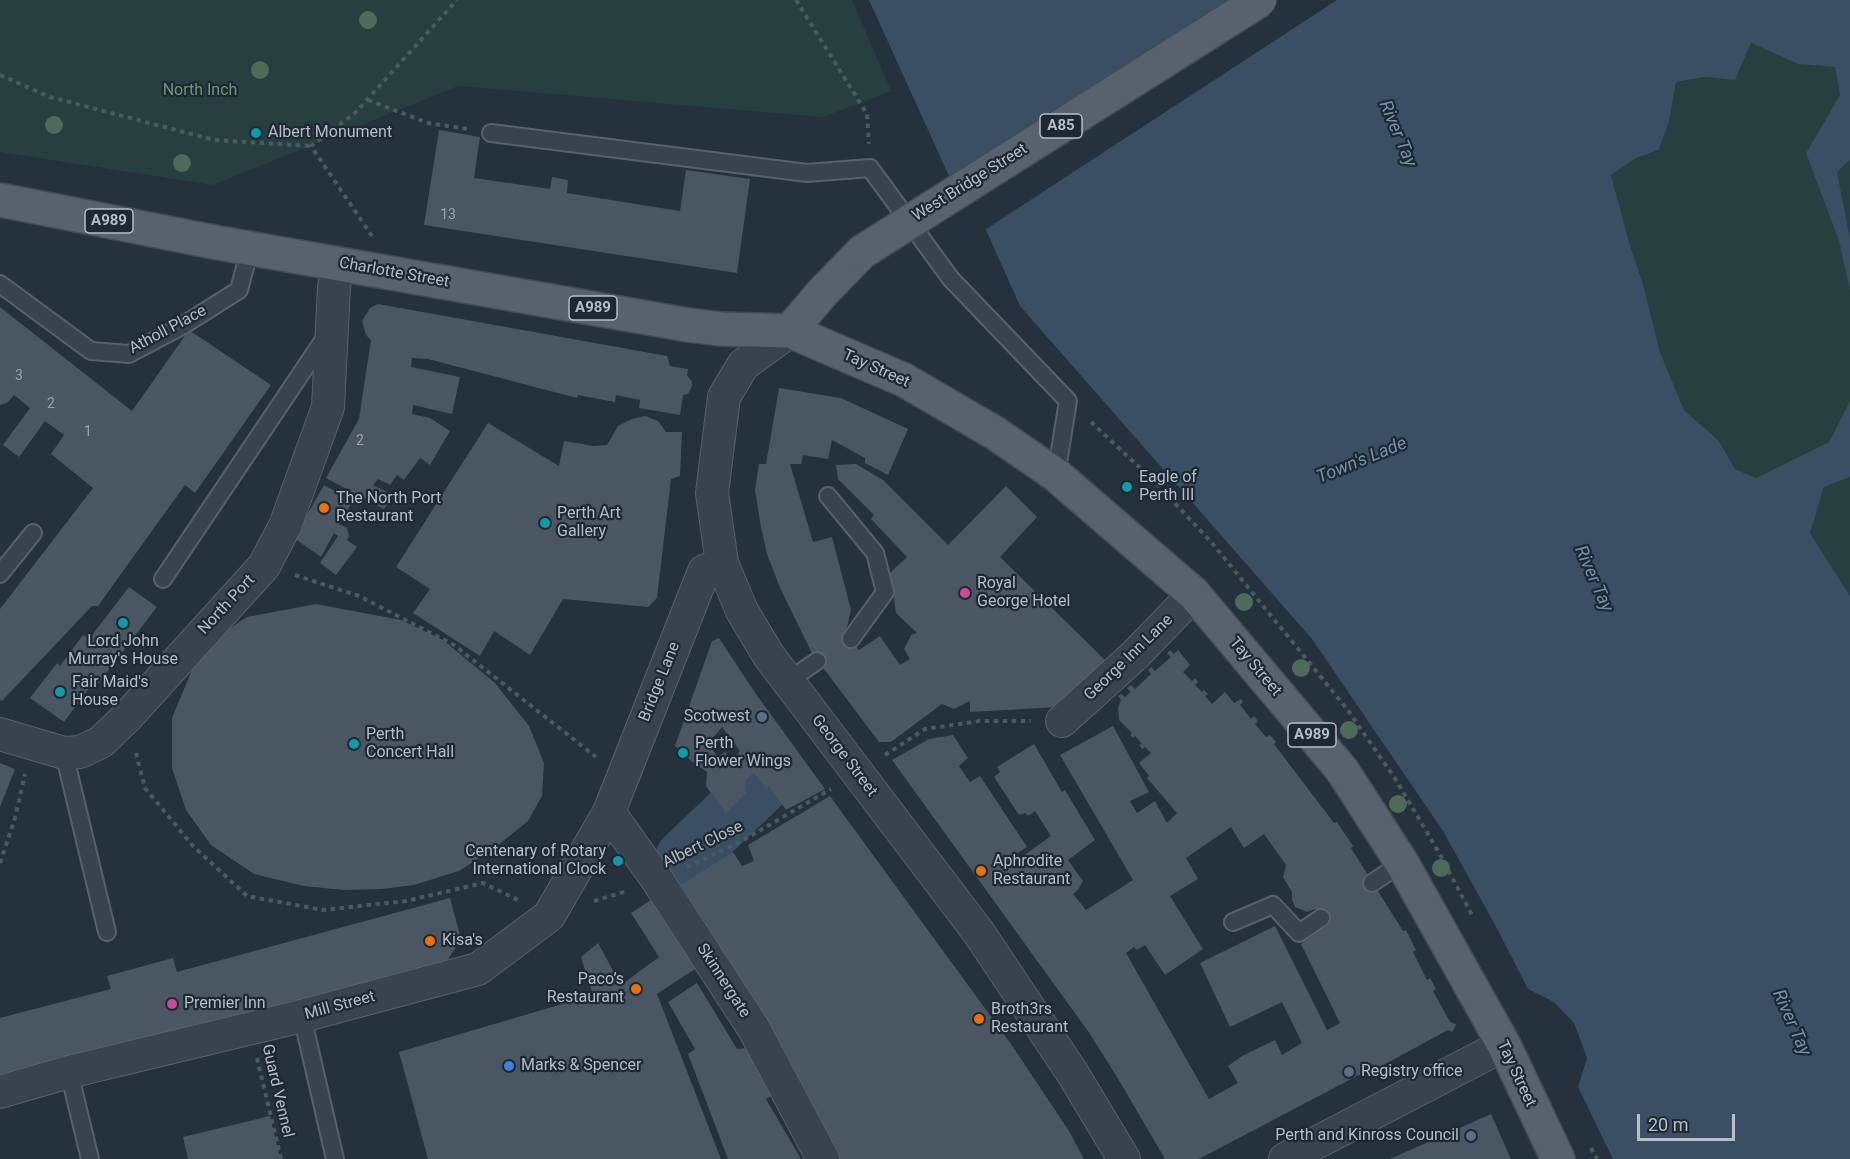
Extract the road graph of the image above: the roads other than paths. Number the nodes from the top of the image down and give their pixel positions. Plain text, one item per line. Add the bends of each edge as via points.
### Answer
1 (1260, 0) edge
2 (491, 133) road end
3 (0, 200) edge
4 (250, 248) junction
5 (338, 263) junction
6 (0, 284) edge
7 (332, 326) junction
8 (789, 331) junction
9 (1056, 475) junction
10 (828, 496) dead end
11 (33, 533) dead end
12 (722, 563) junction
13 (0, 574) edge
14 (164, 579) dead end
15 (1194, 594) junction
16 (851, 639) dead end
17 (817, 661) dead end
18 (788, 681) junction
19 (1062, 722) road end
20 (0, 734) edge
21 (64, 753) junction
22 (609, 812) junction
23 (1402, 863) junction
24 (1372, 882) dead end
25 (1321, 918) dead end
26 (1233, 922) dead end
27 (107, 932) dead end
28 (302, 1016) junction
29 (1504, 1045) junction
30 (69, 1072) junction
31 (0, 1092) edge
32 (90, 1159) edge
33 (335, 1159) edge
34 (823, 1159) edge
35 (1124, 1159) edge
36 (1285, 1159) edge
37 (1558, 1159) edge

1 - 8 main road, West Bridge Street / A85, bridge via 862,252
2 - 9 lane via 807,173 870,168 951,279 1068,401
3 - 4 main road, Charlotte Street / A989
4 - 5 main road, Charlotte Street / A989
4 - 6 lane, Atholl Place via 239,290 129,354 92,351
5 - 7 street, North Port
5 - 8 main road, Charlotte Street / A989 via 688,325
7 - 14 lane
7 - 21 street, North Port via 328,407 285,525 264,566 101,742 80,752
8 - 9 main road, Tay Street / A989 via 904,380 995,433
8 - 12 street, George Street via 743,365 724,397 712,493
9 - 15 main road, Tay Street / A989
10 - 16 lane via 875,553 885,592
11 - 13 lane
12 - 18 street, George Street via 742,611
12 - 22 street, Bridge Lane via 704,571
15 - 19 street, George Inn Lane
15 - 23 main road, Tay Street / A989 via 1342,770
17 - 18 lane
18 - 35 street, George Street via 979,933
20 - 21 street
21 - 27 lane
22 - 28 street, Mill Street via 549,916 478,969
22 - 34 street, Skinnergate via 754,1029
23 - 24 lane
23 - 29 main road, Tay Street / A989
25 - 26 lane via 1299,933 1273,905
28 - 30 street, Mill Street
28 - 33 lane
29 - 36 street
29 - 37 main road, Tay Street / A989
30 - 31 street, Mill Street
30 - 32 lane

